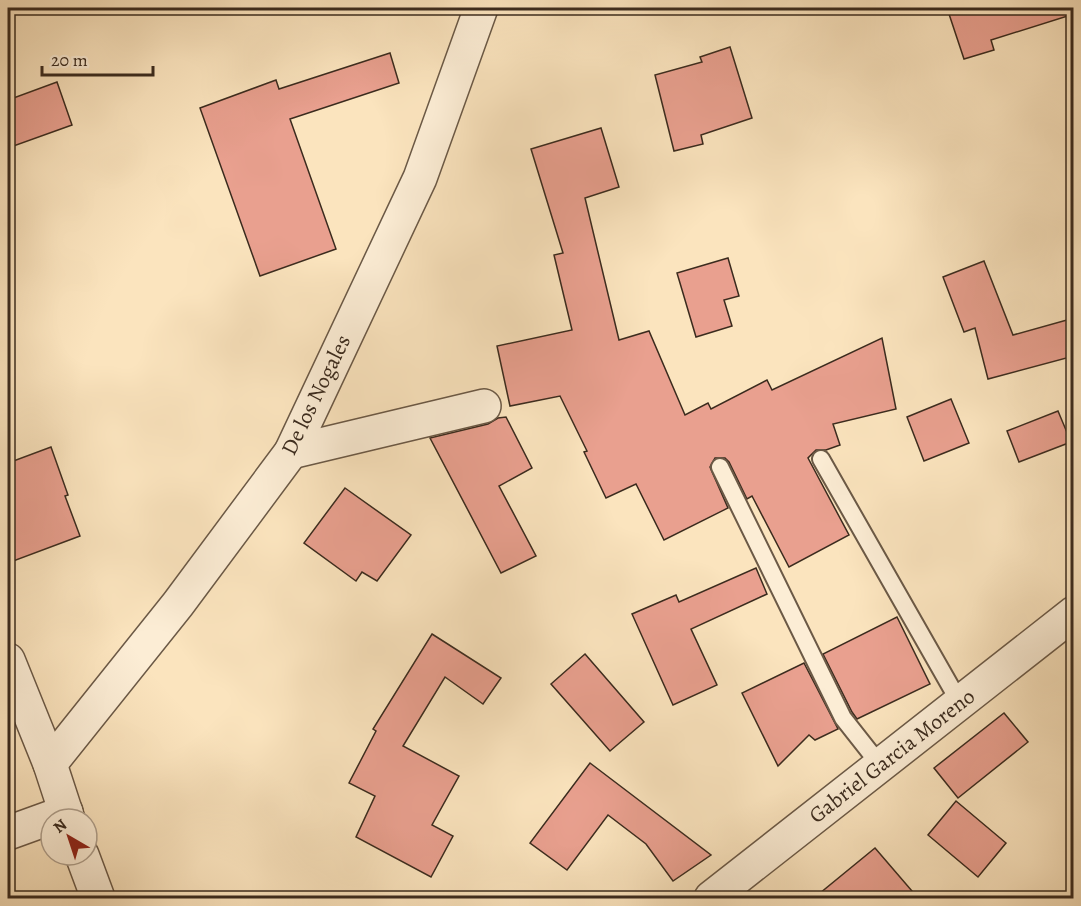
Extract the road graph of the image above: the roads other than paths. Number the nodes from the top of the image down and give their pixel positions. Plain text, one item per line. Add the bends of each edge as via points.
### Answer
1 (481, 8) edge
2 (484, 406) dead end
3 (291, 452) junction
4 (821, 459) dead end
5 (720, 467) dead end
6 (1074, 613) edge
7 (8, 660) edge
8 (960, 703) junction
9 (50, 764) junction
10 (880, 765) junction
11 (64, 807) edge
12 (39, 824) edge
13 (8, 833) edge
14 (86, 867) edge
15 (98, 898) edge
16 (711, 898) edge

1 - 3 street, De los Nogales via 420,178
2 - 3 street
3 - 9 street, De los Nogales via 178,604
4 - 8 lane
5 - 10 lane via 843,718
6 - 8 street, Gabriel Garcia Moreno
7 - 9 street
8 - 10 street, Gabriel Garcia Moreno
9 - 11 street
10 - 16 street, Gabriel Garcia Moreno
12 - 13 street
14 - 15 street

